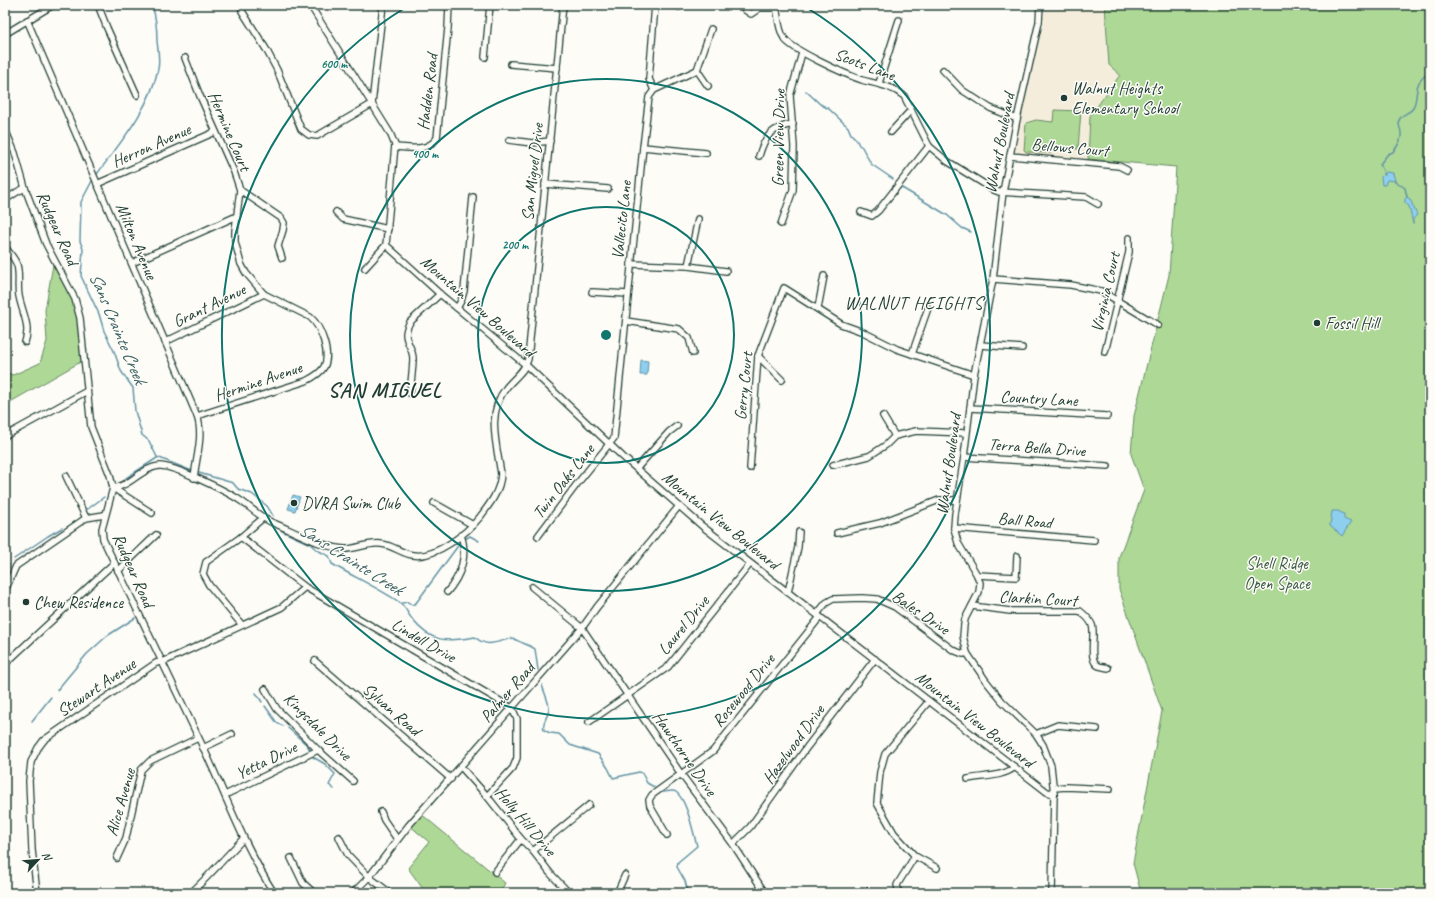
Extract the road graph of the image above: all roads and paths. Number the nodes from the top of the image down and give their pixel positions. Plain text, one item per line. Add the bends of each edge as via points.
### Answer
1 (53, 5) edge
2 (98, 5) edge
3 (310, 5) edge
4 (383, 5) edge
5 (449, 5) edge
6 (490, 5) edge
7 (563, 5) edge
8 (655, 5) edge
9 (674, 5) edge
10 (743, 5) edge
11 (1040, 5) edge
12 (682, 6) dead end
13 (776, 6) edge
14 (759, 7) edge
15 (242, 12) dead end
16 (27, 20) junction
17 (899, 20) dead end
18 (711, 29) dead end
19 (5, 34) edge
20 (802, 53) junction
21 (485, 57) dead end
22 (185, 58) dead end
23 (511, 64) dead end
24 (557, 68) junction
25 (697, 70) junction
26 (943, 70) dead end
27 (878, 83) junction
28 (708, 86) dead end
29 (654, 90) junction
30 (137, 95) dead end
31 (372, 104) junction
32 (911, 110) junction
33 (1017, 119) junction
34 (793, 124) junction
35 (5, 129) edge
36 (215, 132) junction
37 (891, 132) dead end
38 (509, 140) dead end
39 (550, 141) junction
40 (929, 146) junction
41 (395, 147) junction
42 (642, 147) junction
43 (706, 154) dead end
44 (759, 156) dead end
45 (1010, 156) junction
46 (1127, 170) dead end
47 (97, 184) junction
48 (546, 184) junction
49 (25, 188) junction
50 (608, 189) dead end
51 (240, 190) junction
52 (1003, 192) junction
53 (473, 197) dead end
54 (5, 200) edge
55 (1098, 204) dead end
56 (336, 212) dead end
57 (860, 212) dead end
58 (237, 216) junction
59 (698, 219) dead end
60 (781, 224) dead end
61 (388, 229) junction
62 (1129, 238) dead end
63 (386, 245) junction
64 (5, 247) edge
65 (282, 258) dead end
66 (132, 263) junction
67 (631, 264) junction
68 (688, 266) junction
69 (365, 268) dead end
70 (726, 271) dead end
71 (824, 276) dead end
72 (993, 279) junction
73 (592, 292) dead end
74 (264, 294) junction
75 (440, 294) junction
76 (628, 294) junction
77 (1118, 301) junction
78 (457, 308) junction
79 (818, 308) junction
80 (928, 308) dead end
81 (626, 321) junction
82 (1158, 325) dead end
83 (25, 342) dead end
84 (166, 342) junction
85 (980, 345) junction
86 (1022, 348) dead end
87 (1105, 352) dead end
88 (693, 353) dead end
89 (912, 354) junction
90 (758, 356) junction
91 (526, 366) junction
92 (974, 375) junction
93 (782, 380) dead end
94 (87, 391) junction
95 (410, 393) dead end
96 (970, 408) junction
97 (197, 416) junction
98 (883, 416) dead end
99 (1107, 416) dead end
100 (677, 426) dead end
101 (966, 433) junction
102 (5, 436) edge
103 (895, 436) junction
104 (610, 444) junction
105 (964, 457) junction
106 (833, 465) dead end
107 (1108, 466) dead end
108 (637, 468) junction
109 (750, 468) dead end
110 (66, 476) dead end
111 (194, 478) junction
112 (113, 488) junction
113 (957, 500) junction
114 (434, 502) dead end
115 (679, 506) junction
116 (152, 513) dead end
117 (104, 515) junction
118 (86, 518) junction
119 (263, 518) junction
120 (473, 525) junction
121 (954, 528) junction
122 (798, 532) dead end
123 (837, 533) dead end
124 (156, 535) dead end
125 (461, 535) junction
126 (538, 536) dead end
127 (241, 537) junction
128 (1094, 540) dead end
129 (1017, 556) dead end
130 (114, 563) junction
131 (750, 564) junction
132 (118, 571) junction
133 (978, 575) junction
134 (305, 587) junction
135 (532, 587) dead end
136 (5, 591) edge
137 (447, 592) dead end
138 (788, 592) junction
139 (972, 606) junction
140 (818, 615) junction
141 (242, 625) junction
142 (582, 628) junction
143 (967, 653) junction
144 (875, 659) junction
145 (315, 661) dead end
146 (161, 662) junction
147 (5, 664) edge
148 (1108, 668) dead end
149 (266, 689) dead end
150 (629, 696) junction
151 (928, 701) junction
152 (512, 708) junction
153 (589, 722) dead end
154 (1097, 729) dead end
155 (232, 734) dead end
156 (1036, 734) junction
157 (198, 738) junction
158 (203, 748) junction
159 (318, 750) junction
160 (1014, 767) junction
161 (461, 768) junction
162 (681, 774) junction
163 (451, 779) junction
164 (968, 779) dead end
165 (353, 781) dead end
166 (1110, 789) dead end
167 (1054, 791) junction
168 (225, 795) junction
169 (487, 796) junction
170 (589, 806) dead end
171 (381, 812) dead end
172 (667, 835) dead end
173 (339, 837) dead end
174 (243, 839) junction
175 (397, 839) junction
176 (521, 839) junction
177 (733, 844) junction
178 (533, 850) junction
179 (915, 856) junction
180 (117, 858) dead end
181 (291, 858) dead end
182 (937, 868) dead end
183 (495, 872) dead end
184 (625, 875) dead end
185 (369, 877) junction
186 (867, 891) dead end
187 (37, 893) edge
188 (191, 893) edge
189 (274, 893) edge
190 (314, 893) edge
191 (353, 893) edge
192 (390, 893) edge
193 (569, 893) edge
194 (617, 893) edge
195 (765, 893) edge
196 (873, 893) edge
197 (899, 893) edge
198 (1052, 893) edge

1 - 16 street
2 - 30 street
3 - 31 street
4 - 31 street
5 - 41 street, Hadden Road via 437,138 432,144 422,148
6 - 21 street
7 - 24 street, San Miguel Drive
8 - 29 street via 649,79
9 - 12 street
10 - 14 street via 748,13 756,12
11 - 33 street, Walnut Boulevard via 1040,22
13 - 14 street
13 - 20 street, Scots Lane via 783,37
15 - 31 street via 277,70 303,132 317,136
16 - 19 street
16 - 47 street, Milton Avenue
17 - 27 street
18 - 25 street
20 - 27 street, Scots Lane via 861,79
20 - 34 street, Green View Drive via 790,96
22 - 36 street, Hermine Court
23 - 24 street
24 - 39 street, San Miguel Drive
25 - 28 street
25 - 29 street
26 - 33 street via 962,90 990,108
27 - 32 street, Scots Lane via 904,96
29 - 42 street, Vallecito Lane via 649,97
31 - 41 street via 394,139
32 - 37 street
32 - 40 street, Scots Lane
33 - 45 street, Walnut Boulevard
34 - 44 street via 784,126 766,137
34 - 60 street, Green View Drive via 793,190
35 - 49 street, Rudgear Road
36 - 47 street, Herron Avenue
36 - 51 street, Hermine Court
38 - 39 street via 532,143
39 - 48 street, San Miguel Drive
40 - 52 street, Scots Lane via 947,161 994,190
40 - 57 street via 878,212 872,216
41 - 61 street
42 - 43 street
42 - 67 street, Vallecito Lane
45 - 46 street, Bellows Court via 1119,166
45 - 52 street, Walnut Boulevard
47 - 66 street, Milton Avenue
48 - 50 street
48 - 91 street, San Miguel Drive
49 - 54 street
49 - 94 street, Rudgear Road via 46,244 75,299 80,318
51 - 58 street, Hermine Court
51 - 65 street via 281,218 284,223 278,244
52 - 55 street, Scots Lane via 1086,197
52 - 72 street, Walnut Boulevard
53 - 78 street via 464,291
56 - 61 street via 348,221
58 - 66 street
58 - 74 street, Hermine Avenue via 236,242 242,264 246,273
59 - 68 street
61 - 63 street
62 - 77 street, Virginia Court via 1129,252
63 - 69 street
63 - 75 street, Mountain View Boulevard
64 - 83 street via 17,263 19,297 28,332
66 - 84 street, Milton Avenue
67 - 68 street
67 - 76 street, Vallecito Lane
68 - 70 street
71 - 79 street
72 - 77 street via 1071,285 1101,291
72 - 85 street, Walnut Boulevard
73 - 76 street
74 - 84 street, Grant Avenue
74 - 97 street, Hermine Avenue via 310,317 318,325 326,349 324,367 312,378 301,383
75 - 78 street, Mountain View Boulevard
75 - 95 street via 406,328 413,359
76 - 81 street, Vallecito Lane
77 - 82 street
77 - 87 street, Virginia Court
78 - 91 street, Mountain View Boulevard
79 - 89 street via 841,324
79 - 90 street, Gerry Court via 784,288
80 - 89 street
81 - 88 street via 679,329 689,338
81 - 104 street, Vallecito Lane via 614,438
84 - 97 street, Milton Avenue
85 - 86 street
85 - 92 street, Walnut Boulevard
89 - 92 street
90 - 93 street
90 - 109 street, Gerry Court
91 - 104 street, Mountain View Boulevard
91 - 120 street via 506,388 499,401 494,428 501,480 496,492
92 - 96 street, Walnut Boulevard
94 - 102 street
94 - 112 street, Rudgear Road via 91,427
96 - 99 street, Country Lane
96 - 101 street, Walnut Boulevard
97 - 111 street, Milton Avenue via 199,434
98 - 103 street
100 - 108 street
101 - 103 street via 916,431
101 - 105 street, Walnut Boulevard
103 - 106 street via 869,456
104 - 108 street, Mountain View Boulevard
104 - 126 street, Twin Oaks Lane
105 - 107 street, Terra Bella Drive
105 - 113 street, Walnut Boulevard
108 - 115 street, Mountain View Boulevard
110 - 118 street
111 - 112 street via 168,467 156,467 125,485
111 - 119 street via 232,495
112 - 116 street
112 - 117 street, Rudgear Road
113 - 121 street, Walnut Boulevard
113 - 123 street via 938,500 880,523
114 - 120 street
115 - 131 street, Mountain View Boulevard
115 - 142 street, Palmer Road
117 - 118 street
117 - 130 street, Rudgear Road via 103,539
118 - 136 street via 16,566
119 - 125 street via 333,547 352,548 381,544 417,556 439,549
119 - 127 street
120 - 125 street
121 - 128 street, Ball Road
121 - 133 street, Walnut Boulevard via 958,543
122 - 138 street via 798,547
124 - 132 street
125 - 137 street via 465,548 463,562
127 - 134 street, Lindell Drive
127 - 141 street via 206,562 203,574
129 - 133 street via 1016,577
130 - 132 street, Rudgear Road
130 - 147 street
131 - 138 street, Mountain View Boulevard
131 - 150 street, Laurel Drive via 668,667
132 - 146 street, Rudgear Road
133 - 139 street via 980,587
134 - 141 street, Stewart Avenue via 282,607
134 - 152 street, Lindell Drive
135 - 142 street, Hawthorne Drive
138 - 140 street, Mountain View Boulevard
139 - 143 street via 964,626 963,636
139 - 148 street, Clarkin Court via 1010,611 1080,611 1093,626 1094,661 1098,666
140 - 143 street, Bales Drive via 826,603 833,599 877,599 896,607 953,650
140 - 144 street, Mountain View Boulevard
140 - 162 street, Rosewood Drive via 713,751
141 - 146 street, Stewart Avenue
142 - 150 street, Hawthorne Drive
142 - 152 street, Palmer Road
143 - 156 street via 1002,701
144 - 151 street, Mountain View Boulevard
144 - 177 street, Hazelwood Drive via 807,747 750,828
145 - 163 street, Sylvan Road
146 - 157 street, Rudgear Road
146 - 187 street, Stewart Avenue via 50,734 38,748 31,762 29,781
149 - 159 street, Kingsdale Drive via 277,709
150 - 153 street, Laurel Drive
150 - 162 street, Hawthorne Drive
151 - 160 street, Mountain View Boulevard
151 - 179 street via 885,754 881,766 877,803 894,833
152 - 161 street, Palmer Road
152 - 169 street via 517,719 517,758 513,768
154 - 156 street via 1058,725
155 - 158 street
156 - 167 street via 1049,761
157 - 158 street, Rudgear Road
157 - 180 street, Alice Avenue via 150,760 141,770 126,838
158 - 168 street, Rudgear Road
159 - 165 street, Kingsdale Drive
159 - 168 street, Yetta Drive
160 - 164 street via 1002,773
160 - 167 street, Mountain View Boulevard via 1047,792
161 - 163 street, Palmer Road
161 - 169 street, Holly Hill Drive
162 - 172 street, Rosewood Drive via 658,789 649,800
162 - 177 street, Hawthorne Drive
163 - 175 street, Palmer Road
166 - 167 street via 1066,787
167 - 198 street
168 - 174 street, Rudgear Road
169 - 176 street, Holly Hill Drive
170 - 178 street
171 - 175 street
173 - 185 street via 348,855
174 - 188 street
174 - 189 street, Rudgear Road
175 - 185 street, Palmer Road
176 - 178 street, Holly Hill Drive
176 - 183 street
177 - 195 street, Hawthorne Drive
178 - 193 street, Holly Hill Drive
179 - 182 street
179 - 197 street via 897,885
181 - 190 street via 303,883
184 - 194 street
185 - 191 street, Palmer Road
185 - 192 street
186 - 196 street

